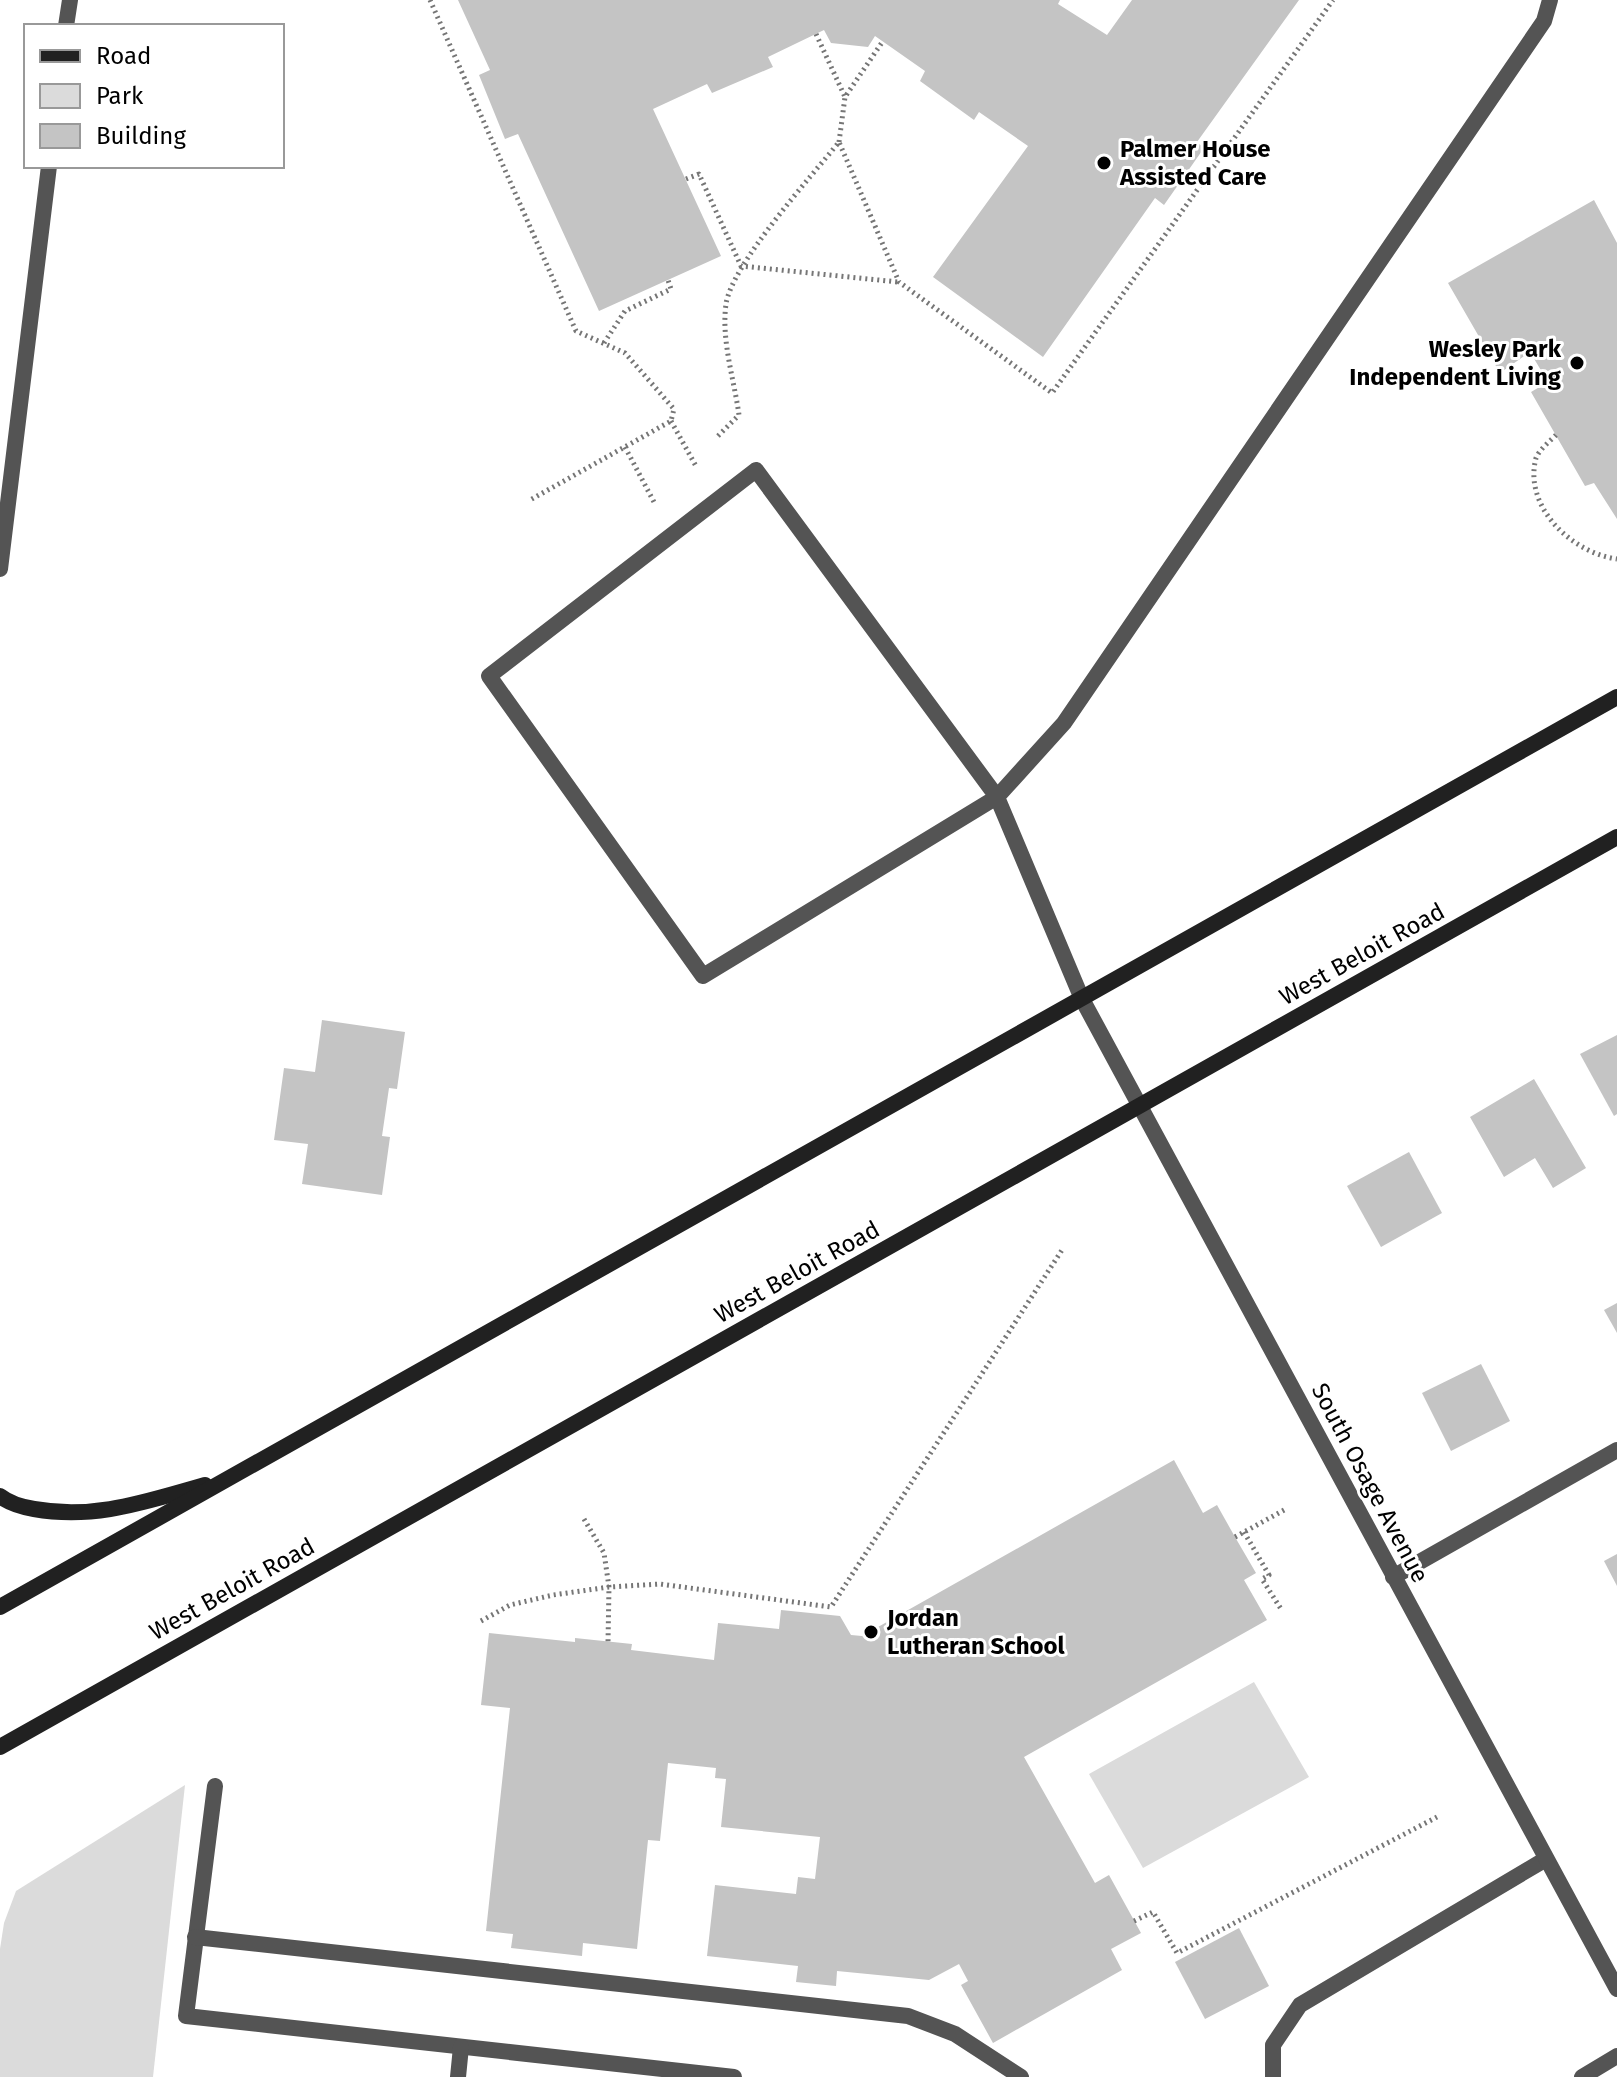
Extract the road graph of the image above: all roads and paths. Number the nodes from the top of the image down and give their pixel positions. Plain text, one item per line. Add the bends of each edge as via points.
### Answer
1 (70, 0) edge
2 (430, 0) edge
3 (1333, 0) edge
4 (1550, 0) edge
5 (66, 24) edge
6 (816, 34) dead end
7 (883, 41) dead end
8 (845, 97) junction
9 (839, 142) junction
10 (49, 168) edge
11 (686, 179) dead end
12 (741, 266) junction
13 (668, 280) dead end
14 (899, 282) junction
15 (604, 343) junction
16 (671, 421) junction
17 (1556, 435) dead end
18 (718, 436) dead end
19 (625, 447) junction
20 (530, 500) dead end
21 (715, 501) junction
22 (670, 535) junction
23 (1617, 559) edge
24 (0, 569) edge
25 (1617, 697) edge
26 (997, 797) junction
27 (1617, 837) edge
28 (1082, 999) junction
29 (1139, 1108) junction
30 (1062, 1250) dead end
31 (1617, 1450) edge
32 (230, 1478) junction
33 (0, 1496) edge
34 (1286, 1509) dead end
35 (584, 1519) dead end
36 (1244, 1532) junction
37 (1235, 1537) dead end
38 (1393, 1577) junction
39 (609, 1587) junction
40 (0, 1607) edge
41 (1281, 1609) dead end
42 (481, 1621) dead end
43 (608, 1642) dead end
44 (0, 1747) edge
45 (215, 1786) dead end
46 (1437, 1817) dead end
47 (1546, 1859) junction
48 (1134, 1921) dead end
49 (195, 1937) junction
50 (1617, 1989) edge
51 (461, 2047) junction
52 (1617, 2056) edge
53 (458, 2077) edge
54 (734, 2077) edge
55 (1021, 2077) edge
56 (1273, 2077) edge
57 (1582, 2077) edge

1 - 5 street
2 - 15 path via 576,331
3 - 14 path via 1052,393
4 - 26 street via 1544,21 1064,723
6 - 8 path
7 - 8 path
8 - 9 path
9 - 12 path
9 - 14 path
10 - 24 street
11 - 12 path via 699,174
12 - 14 path
12 - 18 path via 726,302 726,337 739,415
13 - 15 path via 671,289 625,311
15 - 16 path via 625,353 674,409
16 - 19 path
16 - 21 path
17 - 23 path via 1536,455 1540,502 1552,524 1578,544
19 - 20 path
19 - 22 path
21 - 22 street
21 - 26 street, South Osage Avenue via 756,470
22 - 26 street via 489,676 703,976
25 - 28 main road
26 - 28 street, South Osage Avenue
27 - 29 main road, West Beloit Road
28 - 29 street, South Osage Avenue
28 - 32 main road
29 - 38 street, South Osage Avenue
29 - 44 main road, West Beloit Road
30 - 39 path via 831,1607 660,1584
31 - 38 street
32 - 33 main road via 117,1510 79,1514 18,1506
32 - 40 main road
34 - 36 path
35 - 39 path via 604,1553
36 - 37 path
36 - 41 path via 1269,1575 1262,1579
38 - 47 street, South Osage Avenue
39 - 42 path via 510,1605
39 - 43 path
45 - 49 street
46 - 48 path via 1177,1953 1153,1912
47 - 50 street, South Osage Avenue
47 - 56 street via 1300,2005 1273,2045
49 - 51 street via 186,2016
49 - 55 street via 908,2016 955,2034
51 - 53 street
51 - 54 street
52 - 57 street

